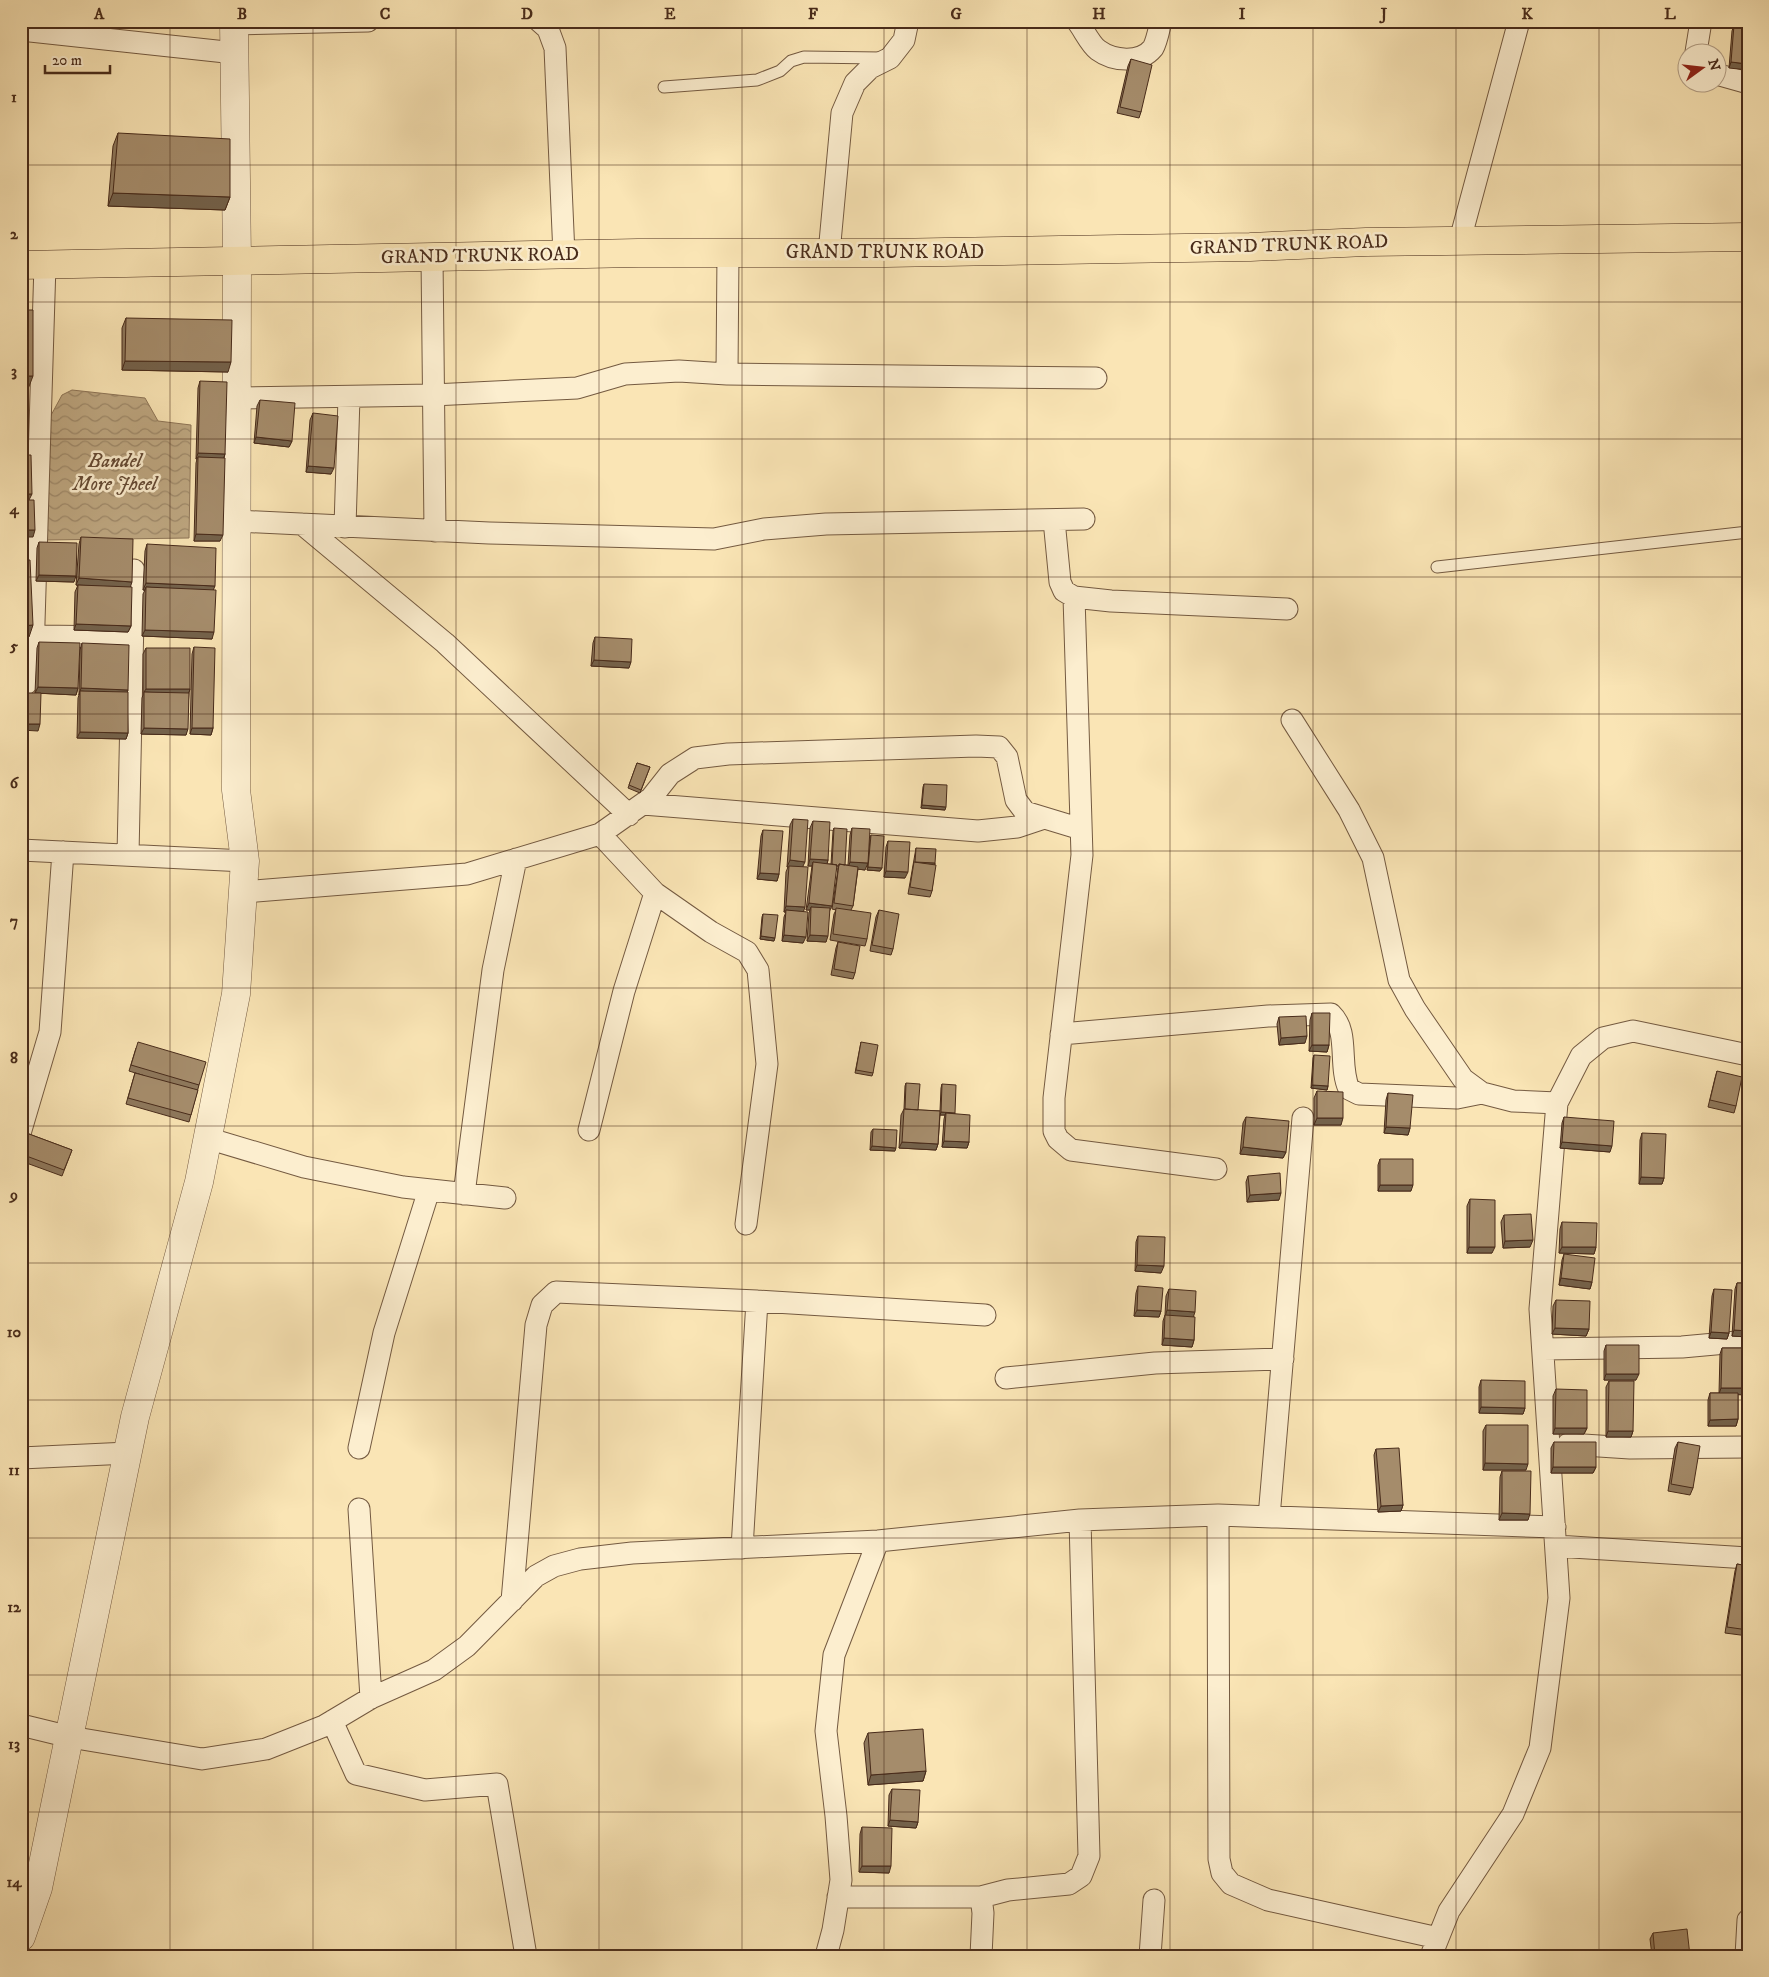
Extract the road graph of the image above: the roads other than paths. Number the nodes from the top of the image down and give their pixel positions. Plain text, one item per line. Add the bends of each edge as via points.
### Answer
1 (368, 21) edge
2 (539, 21) edge
3 (908, 21) edge
4 (1078, 21) edge
5 (1161, 21) edge
6 (1519, 21) edge
7 (1701, 21) edge
8 (234, 23) edge
9 (21, 30) edge
10 (1698, 42) edge
11 (235, 53) junction
12 (890, 58) junction
13 (1726, 77) edge
14 (1748, 83) edge
15 (664, 87) dead end
16 (1748, 237) edge
17 (1460, 240) junction
18 (728, 253) junction
19 (829, 253) junction
20 (564, 255) junction
21 (432, 257) junction
22 (237, 261) junction
23 (33, 264) edge
24 (727, 374) junction
25 (1096, 378) dead end
26 (433, 395) junction
27 (349, 396) junction
28 (237, 398) junction
29 (1084, 519) dead end
30 (1054, 520) junction
31 (237, 521) junction
32 (302, 524) junction
33 (345, 526) junction
34 (435, 531) junction
35 (1748, 532) edge
36 (1437, 567) dead end
37 (134, 570) edge
38 (1074, 597) junction
39 (1287, 609) dead end
40 (34, 636) junction
41 (132, 636) junction
42 (21, 688) edge
43 (1292, 720) dead end
44 (636, 810) junction
45 (1044, 818) junction
46 (1081, 829) junction
47 (600, 834) junction
48 (21, 850) edge
49 (63, 852) junction
50 (128, 855) junction
51 (516, 859) junction
52 (245, 861) junction
53 (243, 892) junction
54 (655, 893) junction
55 (1062, 1034) junction
56 (1748, 1055) edge
57 (1482, 1093) junction
58 (1557, 1103) junction
59 (1303, 1118) dead end
60 (21, 1130) edge
61 (589, 1130) dead end
62 (207, 1138) junction
63 (1216, 1169) dead end
64 (430, 1190) junction
65 (464, 1194) junction
66 (505, 1198) dead end
67 (746, 1224) dead end
68 (757, 1301) junction
69 (984, 1315) dead end
70 (1748, 1341) edge
71 (1543, 1349) junction
72 (1283, 1359) junction
73 (1006, 1378) dead end
74 (1549, 1443) junction
75 (1748, 1447) edge
76 (359, 1448) dead end
77 (128, 1453) junction
78 (21, 1458) edge
79 (359, 1509) dead end
80 (1218, 1515) junction
81 (1269, 1517) junction
82 (1080, 1520) junction
83 (1555, 1536) junction
84 (878, 1541) junction
85 (742, 1548) junction
86 (1748, 1558) edge
87 (512, 1601) junction
88 (371, 1698) junction
89 (332, 1721) junction
90 (21, 1725) edge
91 (70, 1737) junction
92 (838, 1897) junction
93 (981, 1897) junction
94 (1154, 1900) dead end
95 (1748, 1920) edge
96 (21, 1938) edge
97 (1435, 1947) edge
98 (526, 1956) edge
99 (826, 1956) edge
100 (980, 1956) edge
101 (1150, 1956) edge
102 (1746, 1956) edge

1 - 8 street
2 - 20 street via 548,29 555,48
3 - 12 street via 904,40
4 - 5 street via 1098,50 1133,60 1154,47
6 - 17 street
7 - 10 street
8 - 11 street
9 - 11 street
11 - 22 street
12 - 15 lane via 804,57 757,80
12 - 19 street via 870,68 855,83 842,113
13 - 14 street
16 - 17 main road, GRAND TRUNK ROAD
17 - 19 main road, GRAND TRUNK ROAD via 1250,247
18 - 19 main road, GRAND TRUNK ROAD
18 - 20 main road, GRAND TRUNK ROAD
18 - 24 street
20 - 21 main road, GRAND TRUNK ROAD
21 - 22 main road, GRAND TRUNK ROAD
21 - 26 street
22 - 23 main road, GRAND TRUNK ROAD
22 - 28 street
23 - 40 street
24 - 25 street
24 - 26 street via 679,371 625,374 577,388
26 - 27 street
26 - 34 street
27 - 28 street
27 - 33 street
28 - 31 street
29 - 30 street
30 - 34 street via 826,524 764,529 714,539
30 - 38 street via 1060,582 1064,591
31 - 32 street
31 - 52 street via 236,790
32 - 33 street
32 - 44 street via 445,643
33 - 34 street
35 - 36 lane
37 - 41 street
38 - 39 street
38 - 46 street
40 - 41 street
40 - 42 street via 29,680
41 - 50 street
43 - 57 street via 1349,810 1373,858 1399,980 1463,1079
44 - 45 street via 978,831 1017,827
44 - 45 street via 651,798 670,774 695,758 728,754 976,746 998,747 1006,758 1016,800 1025,812
44 - 47 street
45 - 46 street
46 - 55 street via 1082,855
47 - 51 street
47 - 54 street
48 - 49 street
49 - 50 street
49 - 60 street via 50,1032
50 - 52 street
51 - 53 street via 467,874
51 - 65 street via 493,970
52 - 53 street
53 - 62 street via 236,994
54 - 61 street via 624,991
54 - 67 street via 711,932 747,952 758,970 767,1064
55 - 57 street via 1268,1016 1331,1014 1338,1020 1342,1032 1344,1078 1349,1089 1359,1094 1457,1098
55 - 63 street via 1054,1098 1054,1132 1058,1139 1072,1150
56 - 58 street via 1633,1031 1603,1038 1581,1056
57 - 58 street via 1513,1101
58 - 71 street via 1540,1309
59 - 72 street
62 - 64 street via 304,1167
62 - 77 street via 199,1182
64 - 65 street
64 - 76 street via 384,1333
65 - 66 street
68 - 69 street
68 - 85 street
68 - 87 street via 556,1292 542,1304 536,1325
70 - 71 street
71 - 74 street
72 - 73 street via 1155,1363
72 - 81 street
74 - 75 street via 1630,1448
74 - 83 street
77 - 78 street
77 - 91 street
79 - 88 street
80 - 81 street
80 - 82 street
80 - 97 street via 1219,1859 1222,1873 1231,1884 1268,1900
81 - 83 street
82 - 84 street
82 - 93 street via 1089,1856 1081,1876 1069,1884 1008,1890
83 - 86 street
83 - 97 street via 1559,1598 1540,1748 1513,1814 1450,1911
84 - 85 street
84 - 92 street via 834,1655 826,1731 841,1871
85 - 87 street via 580,1559 554,1566 536,1576
87 - 88 street via 467,1646 434,1670
88 - 89 street
89 - 91 street via 266,1749 202,1758
89 - 98 street via 356,1774 426,1790 497,1784
90 - 91 street
91 - 96 street via 38,1888
92 - 93 street
92 - 99 street
93 - 100 street
94 - 101 street
95 - 102 street

